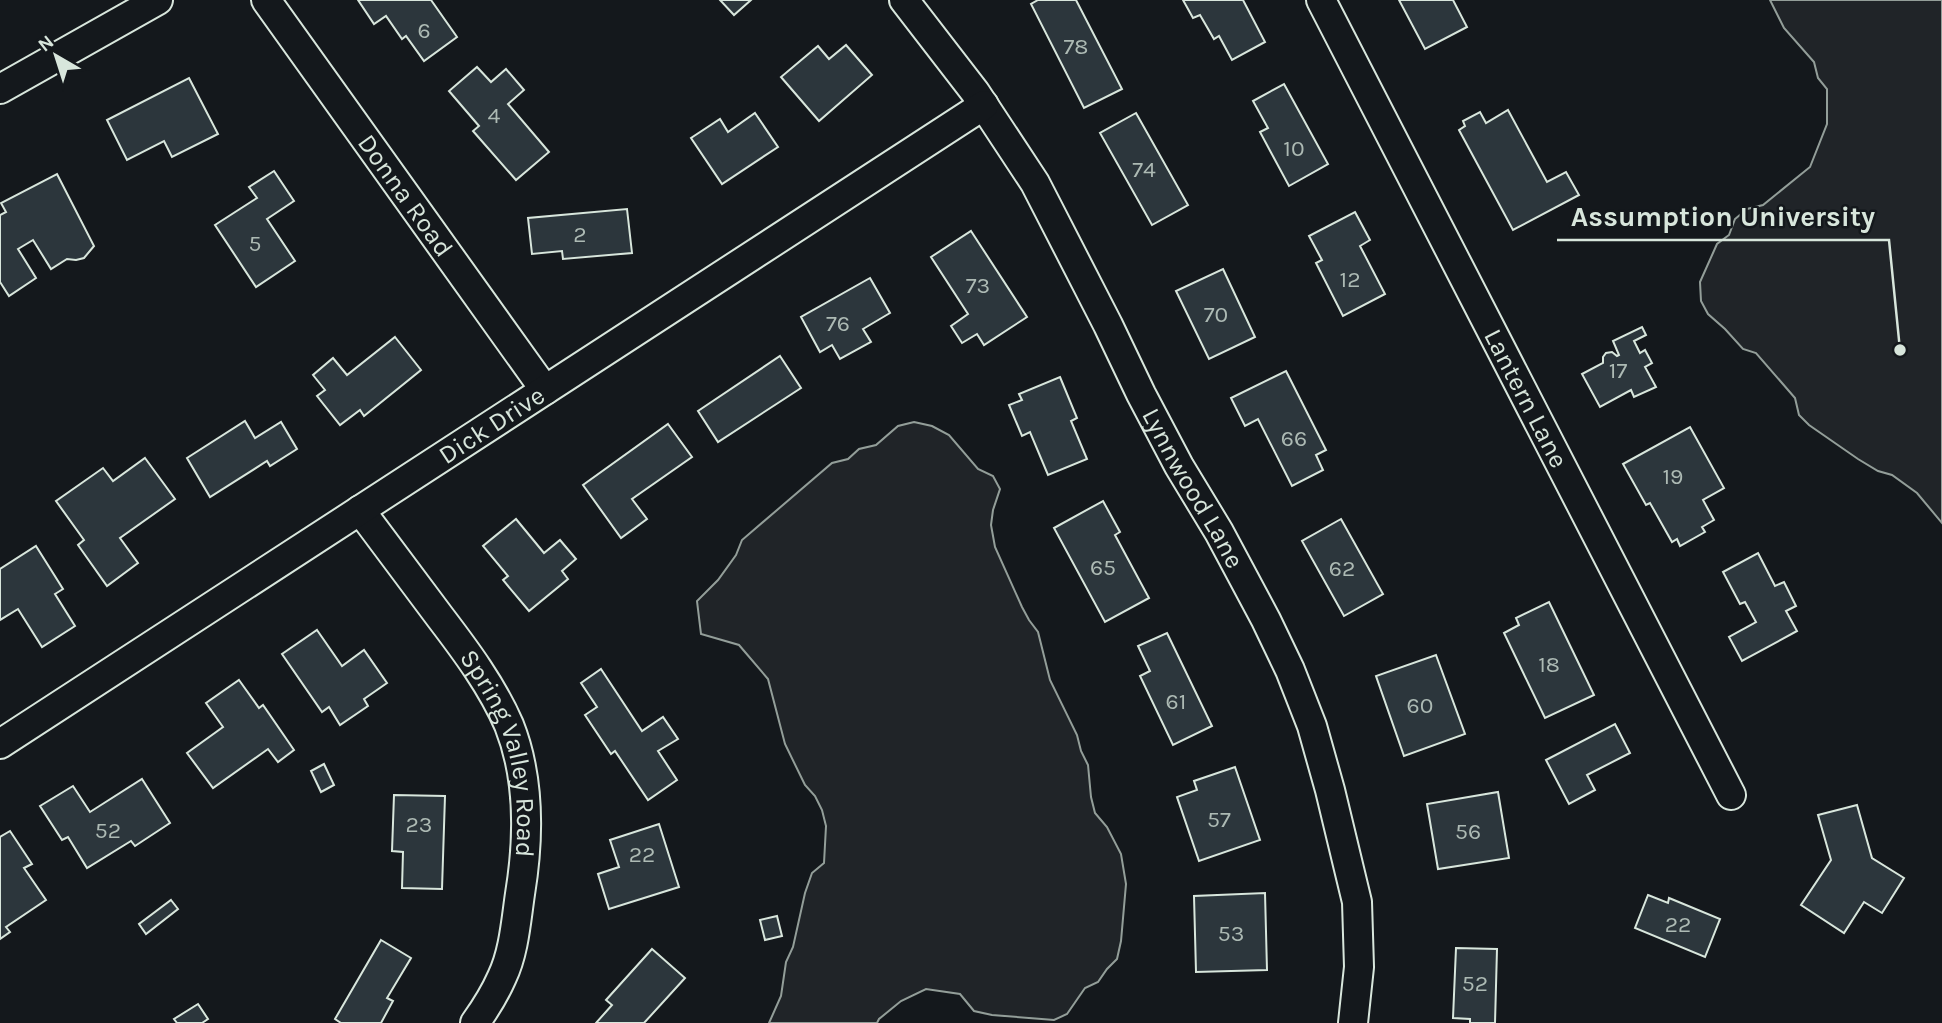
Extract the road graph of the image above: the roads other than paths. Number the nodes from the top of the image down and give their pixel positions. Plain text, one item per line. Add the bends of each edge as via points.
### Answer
1 (158, 0) edge
2 (266, 0) edge
3 (904, 0) edge
4 (1321, 0) edge
5 (0, 89) edge
6 (984, 105) junction
7 (545, 390) junction
8 (360, 510) junction
9 (0, 744) edge
10 (1731, 795) dead end
11 (475, 1023) edge
12 (1353, 1023) edge

1 - 5 street
2 - 7 street, Donna Road
3 - 6 street, Lynnwood Lane
4 - 10 street, Lantern Lane
6 - 7 street, Dick Drive
6 - 12 street, Lynnwood Lane via 1035,183 1140,394 1260,609 1295,682 1312,726 1357,902 1359,967
7 - 8 street, Dick Drive
8 - 9 street, Dick Drive
8 - 11 street, Spring Valley Road via 493,693 520,764 527,819 513,942 503,976

